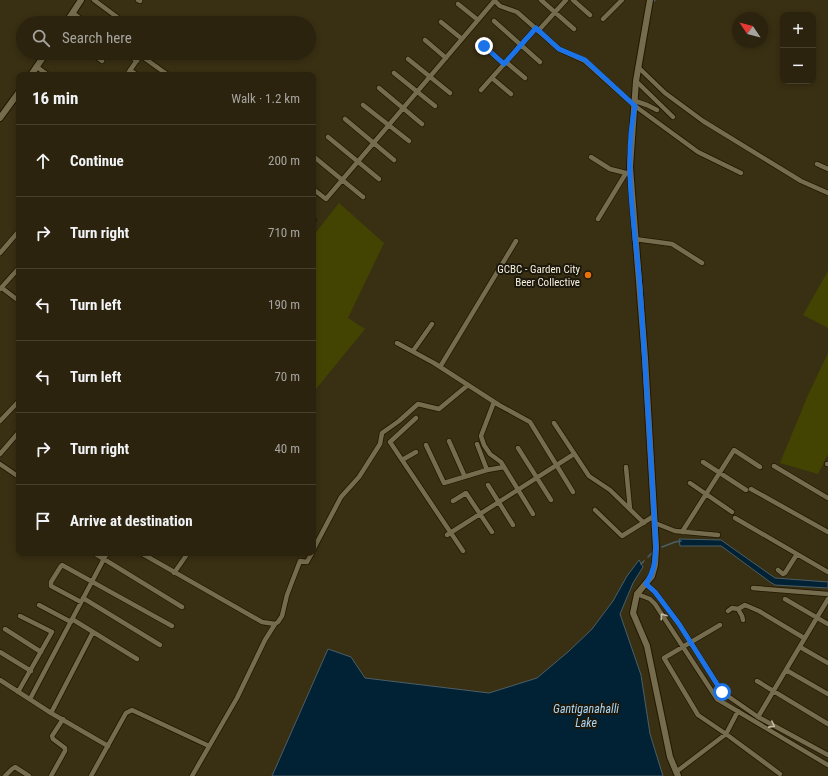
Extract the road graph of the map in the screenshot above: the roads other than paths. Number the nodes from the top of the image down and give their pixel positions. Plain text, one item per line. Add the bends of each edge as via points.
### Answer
1 (81, 0) edge
2 (94, 0) edge
3 (494, 0) edge
4 (541, 0) edge
5 (566, 0) edge
6 (573, 0) edge
7 (622, 0) edge
8 (650, 0) edge
9 (458, 4) dead end
10 (555, 12) junction
11 (73, 13) junction
12 (590, 15) dead end
13 (71, 16) edge
14 (77, 16) edge
15 (116, 16) edge
16 (603, 19) dead end
17 (478, 20) junction
18 (494, 21) dead end
19 (441, 22) dead end
20 (574, 29) dead end
21 (537, 30) junction
22 (462, 39) junction
23 (425, 40) dead end
24 (521, 45) junction
25 (484, 46) dead end
26 (408, 58) dead end
27 (446, 58) junction
28 (42, 60) edge
29 (149, 60) edge
30 (137, 61) edge
31 (540, 62) dead end
32 (505, 63) junction
33 (37, 67) junction
34 (638, 67) junction
35 (130, 70) joint
36 (33, 72) edge
37 (44, 72) edge
38 (133, 72) edge
39 (164, 72) edge
40 (394, 73) dead end
41 (430, 76) junction
42 (492, 78) junction
43 (525, 78) dead end
44 (636, 82) junction
45 (379, 88) dead end
46 (481, 90) dead end
47 (418, 92) junction
48 (450, 93) dead end
49 (511, 94) dead end
50 (16, 96) edge
51 (635, 104) junction
52 (363, 105) dead end
53 (435, 106) dead end
54 (403, 108) junction
55 (657, 110) dead end
56 (673, 116) dead end
57 (0, 118) edge
58 (345, 119) dead end
59 (422, 124) dead end
60 (389, 125) junction
61 (328, 137) dead end
62 (409, 141) dead end
63 (374, 143) junction
64 (591, 157) dead end
65 (316, 158) edge
66 (394, 160) dead end
67 (358, 162) junction
68 (817, 164) dead end
69 (828, 169) edge
70 (628, 173) junction
71 (741, 173) dead end
72 (379, 179) dead end
73 (342, 180) junction
74 (316, 191) edge
75 (828, 193) edge
76 (363, 197) dead end
77 (598, 219) dead end
78 (16, 234) edge
79 (635, 239) junction
80 (516, 241) dead end
81 (0, 253) edge
82 (702, 263) dead end
83 (16, 272) edge
84 (1, 289) edge
85 (16, 299) edge
86 (432, 324) dead end
87 (397, 343) dead end
88 (412, 351) junction
89 (440, 367) junction
90 (468, 385) junction
91 (494, 402) junction
92 (16, 404) edge
93 (416, 418) dead end
94 (0, 421) edge
95 (554, 423) dead end
96 (16, 435) edge
97 (449, 441) dead end
98 (477, 444) dead end
99 (426, 445) dead end
100 (518, 448) dead end
101 (416, 452) dead end
102 (0, 454) edge
103 (574, 454) junction
104 (402, 460) junction
105 (703, 462) dead end
106 (0, 464) edge
107 (556, 466) junction
108 (626, 466) dead end
109 (774, 466) dead end
110 (504, 467) junction
111 (760, 467) dead end
112 (487, 470) junction
113 (720, 473) junction
114 (16, 475) edge
115 (465, 477) junction
116 (537, 478) junction
117 (690, 483) dead end
118 (488, 485) dead end
119 (752, 489) dead end
120 (518, 490) junction
121 (746, 490) dead end
122 (572, 492) dead end
123 (706, 494) junction
124 (828, 498) edge
125 (551, 500) dead end
126 (453, 501) dead end
127 (499, 502) junction
128 (630, 509) junction
129 (595, 510) dead end
130 (732, 512) dead end
131 (480, 514) junction
132 (533, 514) dead end
133 (654, 516) junction
134 (735, 518) dead end
135 (644, 523) junction
136 (655, 523) junction
137 (513, 525) dead end
138 (492, 532) dead end
139 (682, 532) junction
140 (828, 532) edge
141 (449, 534) junction
142 (718, 535) dead end
143 (316, 544) edge
144 (463, 551) dead end
145 (797, 554) junction
146 (98, 556) edge
147 (105, 556) edge
148 (146, 556) edge
149 (186, 556) edge
150 (310, 556) edge
151 (103, 559) junction
152 (778, 570) dead end
153 (174, 572) junction
154 (828, 572) edge
155 (91, 581) junction
156 (646, 584) junction
157 (753, 588) dead end
158 (637, 594) junction
159 (828, 594) edge
160 (785, 599) dead end
161 (828, 599) edge
162 (82, 600) junction
163 (40, 605) dead end
164 (182, 607) dead end
165 (738, 609) junction
166 (728, 611) dead end
167 (20, 616) dead end
168 (817, 617) junction
169 (743, 620) dead end
170 (72, 621) junction
171 (275, 624) junction
172 (828, 624) edge
173 (720, 625) dead end
174 (172, 626) dead end
175 (5, 629) dead end
176 (93, 632) junction
177 (804, 638) junction
178 (690, 642) junction
179 (160, 645) dead end
180 (683, 646) junction
181 (800, 647) junction
182 (0, 652) edge
183 (41, 652) junction
184 (137, 659) dead end
185 (828, 663) edge
186 (786, 670) junction
187 (31, 671) junction
188 (0, 680) edge
189 (757, 681) dead end
190 (774, 691) junction
191 (18, 692) junction
192 (828, 694) edge
193 (30, 699) junction
194 (741, 706) junction
195 (738, 712) junction
196 (51, 713) junction
197 (758, 717) junction
198 (63, 719) junction
199 (828, 724) edge
200 (726, 734) junction
201 (108, 746) junction
202 (209, 746) junction
203 (828, 756) edge
204 (828, 765) edge
205 (677, 774) edge
206 (780, 774) dead end
207 (5, 776) edge
208 (29, 776) edge
209 (51, 776) edge
210 (91, 776) edge
211 (192, 776) edge

1 - 11 street
2 - 15 street
3 - 17 street
3 - 21 street via 500,6 517,12
4 - 10 street
5 - 10 street
6 - 12 street
7 - 16 street
8 - 34 street
9 - 17 street
10 - 20 street
10 - 21 street
11 - 13 street
11 - 14 street
17 - 22 street
18 - 24 street
19 - 22 street
21 - 24 street
21 - 51 street via 559,49 585,60
22 - 27 street
23 - 27 street
24 - 31 street
24 - 32 street
25 - 32 street
26 - 41 street
27 - 41 street
28 - 33 street
29 - 39 street
30 - 35 street
32 - 42 street
32 - 43 street
33 - 36 street
33 - 37 street
34 - 44 street
34 - 75 street via 665,93 703,121 802,181
35 - 38 street
40 - 47 street
41 - 47 street
41 - 48 street
42 - 46 street
42 - 49 street
44 - 51 street
44 - 56 street
45 - 54 street
47 - 53 street
47 - 54 street
50 - 57 street
51 - 55 street via 647,105
51 - 70 street
51 - 71 street via 698,152
52 - 60 street
54 - 59 street
54 - 60 street
58 - 63 street
60 - 62 street
60 - 63 street
61 - 67 street
63 - 66 street
63 - 67 street
64 - 70 street via 610,169
65 - 73 street
67 - 72 street
67 - 73 street
68 - 69 street
70 - 77 street
70 - 79 street
73 - 74 street via 326,199
73 - 76 street
78 - 81 street
79 - 82 street via 672,244
79 - 133 street
80 - 89 street
83 - 84 street
84 - 85 street
86 - 88 street
87 - 88 street
88 - 89 street
89 - 90 street
90 - 91 street
90 - 143 street via 439,409 418,404 382,433 380,444 359,477 341,497
91 - 107 street via 530,422
91 - 110 street via 482,436 484,445
92 - 94 street
93 - 104 street via 390,442
95 - 103 street
96 - 102 street
97 - 115 street
98 - 112 street
99 - 115 street via 444,483
100 - 116 street
101 - 104 street
103 - 107 street
103 - 128 street via 589,476 610,490
104 - 141 street
105 - 113 street
106 - 114 street
107 - 116 street
107 - 122 street
108 - 128 street
109 - 124 street
110 - 112 street
110 - 120 street
111 - 113 street via 734,450
112 - 115 street
113 - 121 street
113 - 123 street
116 - 120 street
116 - 125 street
117 - 123 street
118 - 127 street
119 - 140 street
120 - 127 street
120 - 132 street
123 - 130 street
123 - 139 street
126 - 131 street via 466,493
127 - 131 street
127 - 137 street
128 - 135 street
129 - 135 street via 622,536
131 - 138 street
131 - 141 street
133 - 135 street
133 - 136 street
134 - 145 street
136 - 139 street
136 - 156 street via 655,565
139 - 142 street
141 - 144 street
145 - 152 street via 785,573
145 - 154 street
146 - 151 street
147 - 151 street
148 - 153 street
149 - 153 street
150 - 171 street via 307,562 300,561 282,616
151 - 155 street
151 - 164 street
153 - 171 street via 262,622
155 - 162 street
155 - 162 street via 62,565 50,584
155 - 174 street
156 - 158 street
156 - 178 street via 655,592
157 - 159 street
180 -> 158 street via 655,604
158 - 205 street via 633,613 647,646 670,757
160 - 168 street
161 - 168 street
162 - 170 street
162 - 179 street
163 - 170 street
165 - 166 street via 732,608
165 - 169 street
165 - 177 street via 745,605 759,611
167 - 183 street via 51,631
168 - 172 street
168 - 177 street
170 - 176 street
170 - 193 street
171 - 202 street via 233,706
173 - 178 street
175 - 183 street
176 - 184 street
176 - 196 street
177 - 181 street
178 - 180 street
178 - 194 street via 722,692
180 - 195 street via 717,699
180 - 200 street via 664,658 698,715
181 - 185 street
181 - 186 street
182 - 187 street
183 - 187 street
186 - 190 street
186 - 192 street
187 - 191 street
188 - 191 street
189 - 190 street
190 - 197 street
190 - 199 street
191 - 193 street
193 - 196 street
194 - 195 street
194 - 197 street
195 - 200 street
195 - 204 street
196 - 198 street
197 -> 203 street
198 - 201 street
198 - 209 street via 52,736 65,751
200 - 205 street
200 - 206 street
201 - 202 street via 126,713 132,710
201 - 210 street
202 - 211 street
207 - 208 street via 15,767

